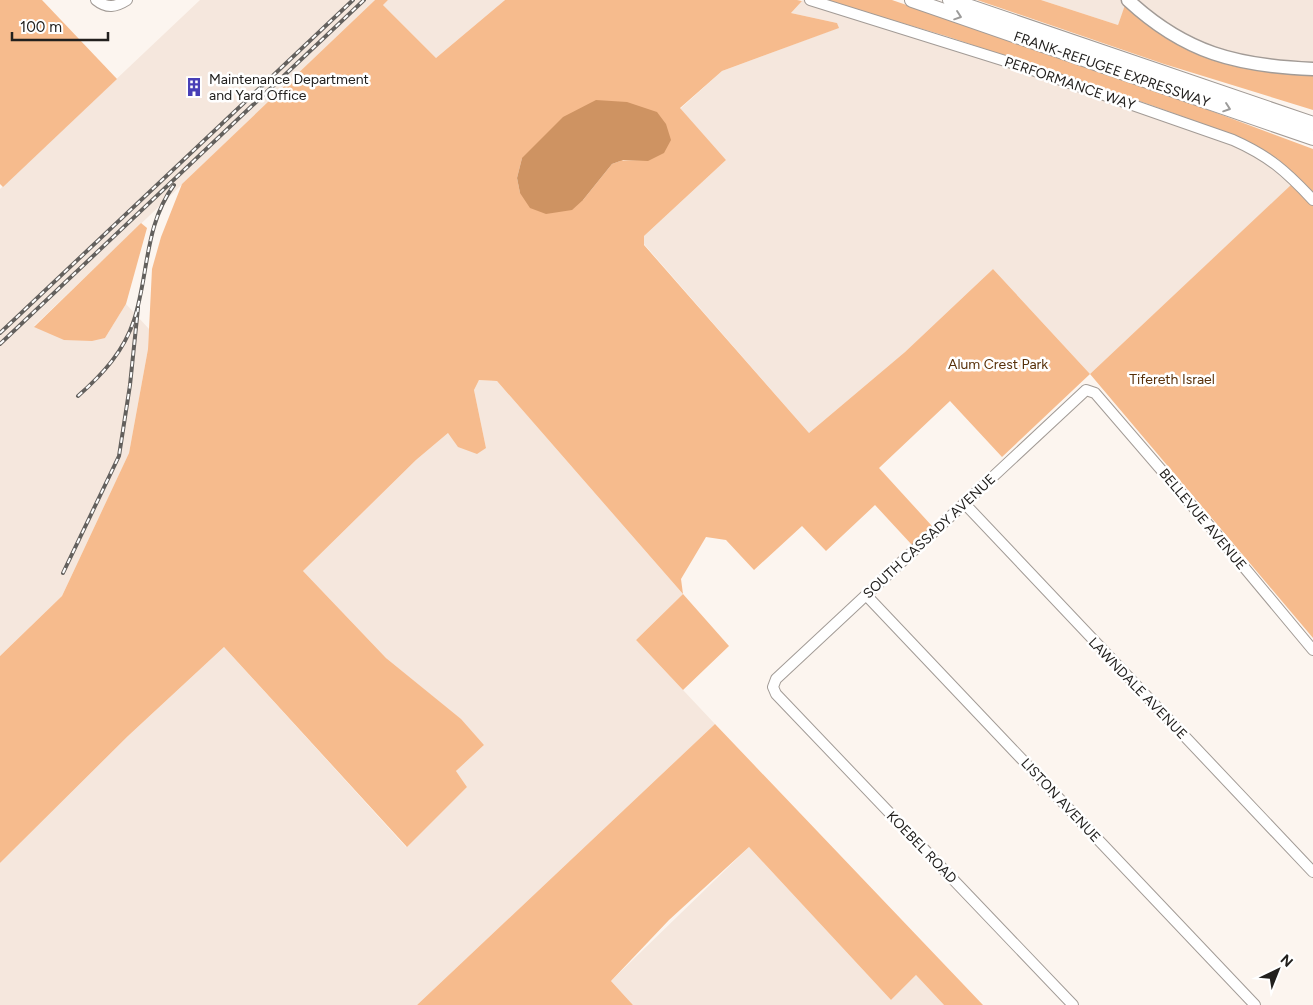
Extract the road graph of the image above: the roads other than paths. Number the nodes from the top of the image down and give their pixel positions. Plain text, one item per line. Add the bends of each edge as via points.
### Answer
1 (96, 0) edge
2 (127, 0) edge
3 (810, 0) edge
4 (912, 0) edge
5 (950, 0) edge
6 (1128, 0) edge
7 (1313, 69) edge
8 (1253, 104) junction
9 (1313, 116) edge
10 (1313, 124) edge
11 (1313, 138) edge
12 (1313, 200) edge
13 (1091, 390) joint
14 (964, 503) junction
15 (866, 595) junction
16 (1313, 650) edge
17 (773, 687) joint
18 (1313, 872) edge
19 (1073, 1005) edge
20 (1256, 1005) edge

1 - 2 street via 110,7
3 - 12 street, PERFORMANCE WAY via 1018,65 1233,140 1273,161
4 -> 11 highway, FRANK-REFUGEE EXPRESSWAY
5 - 8 highway, FRANK-REFUGEE EXPRESSWAY
6 - 7 main road via 1165,30 1208,52 1250,63
8 - 9 highway via 1282,107
8 - 10 highway, FRANK-REFUGEE EXPRESSWAY
13 - 14 street, SOUTH CASSADY AVENUE via 1082,392
13 - 16 street, BELLEVUE AVENUE
14 - 15 street, SOUTH CASSADY AVENUE
14 - 18 street, LAWNDALE AVENUE
15 - 17 street, SOUTH CASSADY AVENUE via 776,679
15 - 20 street, LISTON AVENUE
17 - 19 street, KOEBEL ROAD via 776,694

